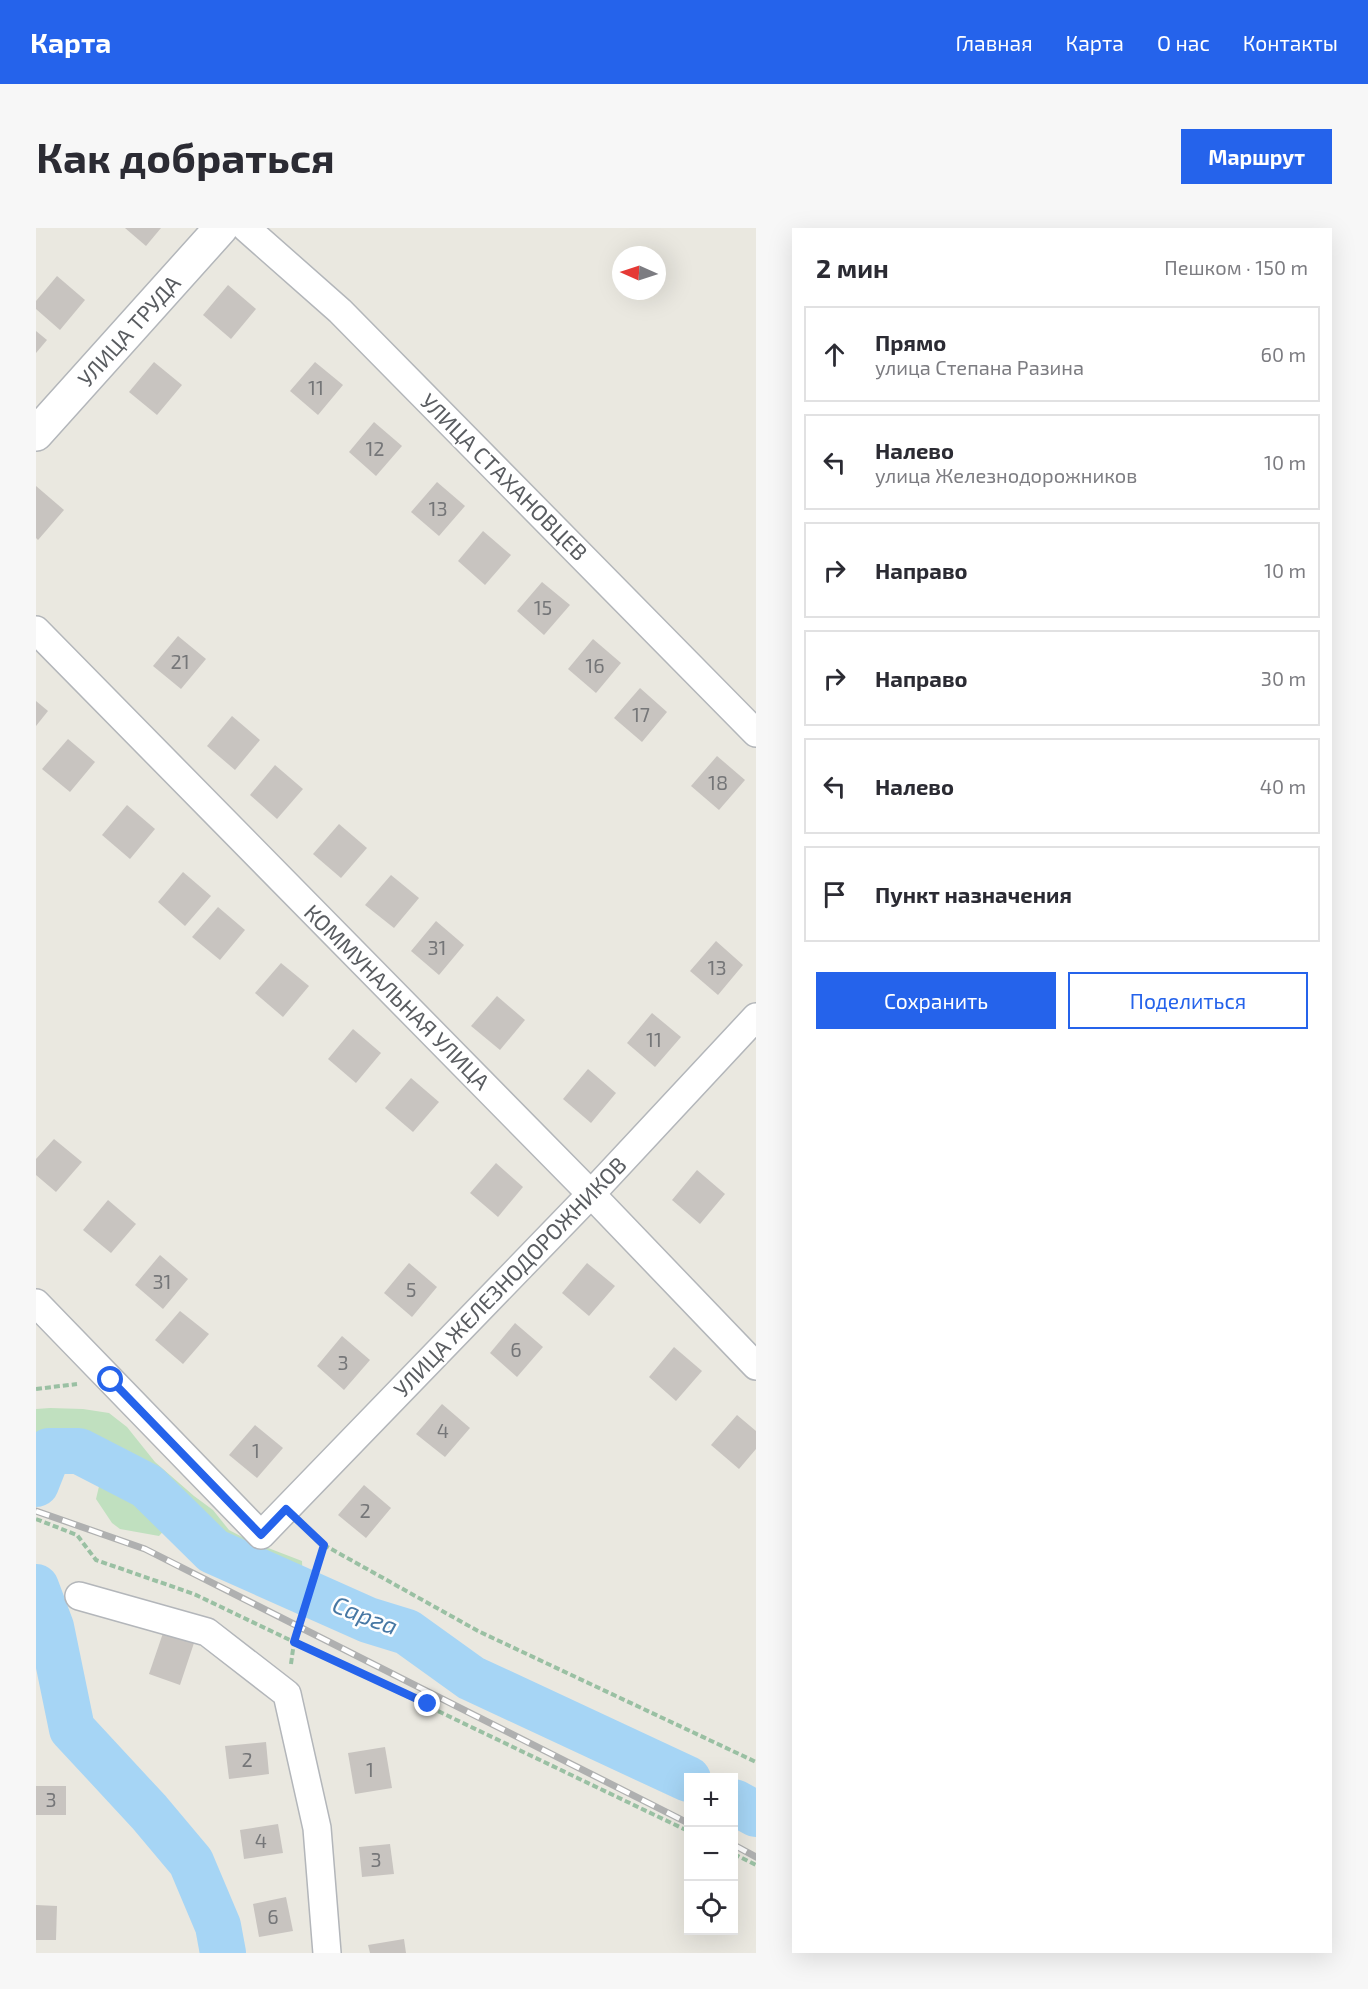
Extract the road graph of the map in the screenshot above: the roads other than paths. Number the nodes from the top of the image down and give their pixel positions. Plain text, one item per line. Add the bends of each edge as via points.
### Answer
1 (221, 228) edge
2 (246, 228) edge
3 (36, 435) edge
4 (36, 630) edge
5 (756, 733) edge
6 (756, 1017) edge
7 (591, 1194) junction
8 (36, 1303) edge
9 (756, 1366) edge
10 (79, 1596) dead end
11 (327, 1953) edge

1 - 3 street, УЛИЦА ТРУДА
2 - 5 street, УЛИЦА СТАХАНОВЦЕВ via 340,311
4 - 7 street, КОММУНАЛЬНАЯ УЛИЦА
6 - 7 street, УЛИЦА ЖЕЛЕЗНОДОРОЖНИКОВ
7 - 8 street, УЛИЦА ЖЕЛЕЗНОДОРОЖНИКОВ via 261,1535
7 - 9 street, КОММУНАЛЬНАЯ УЛИЦА
10 - 11 street via 207,1632 287,1694 317,1828

